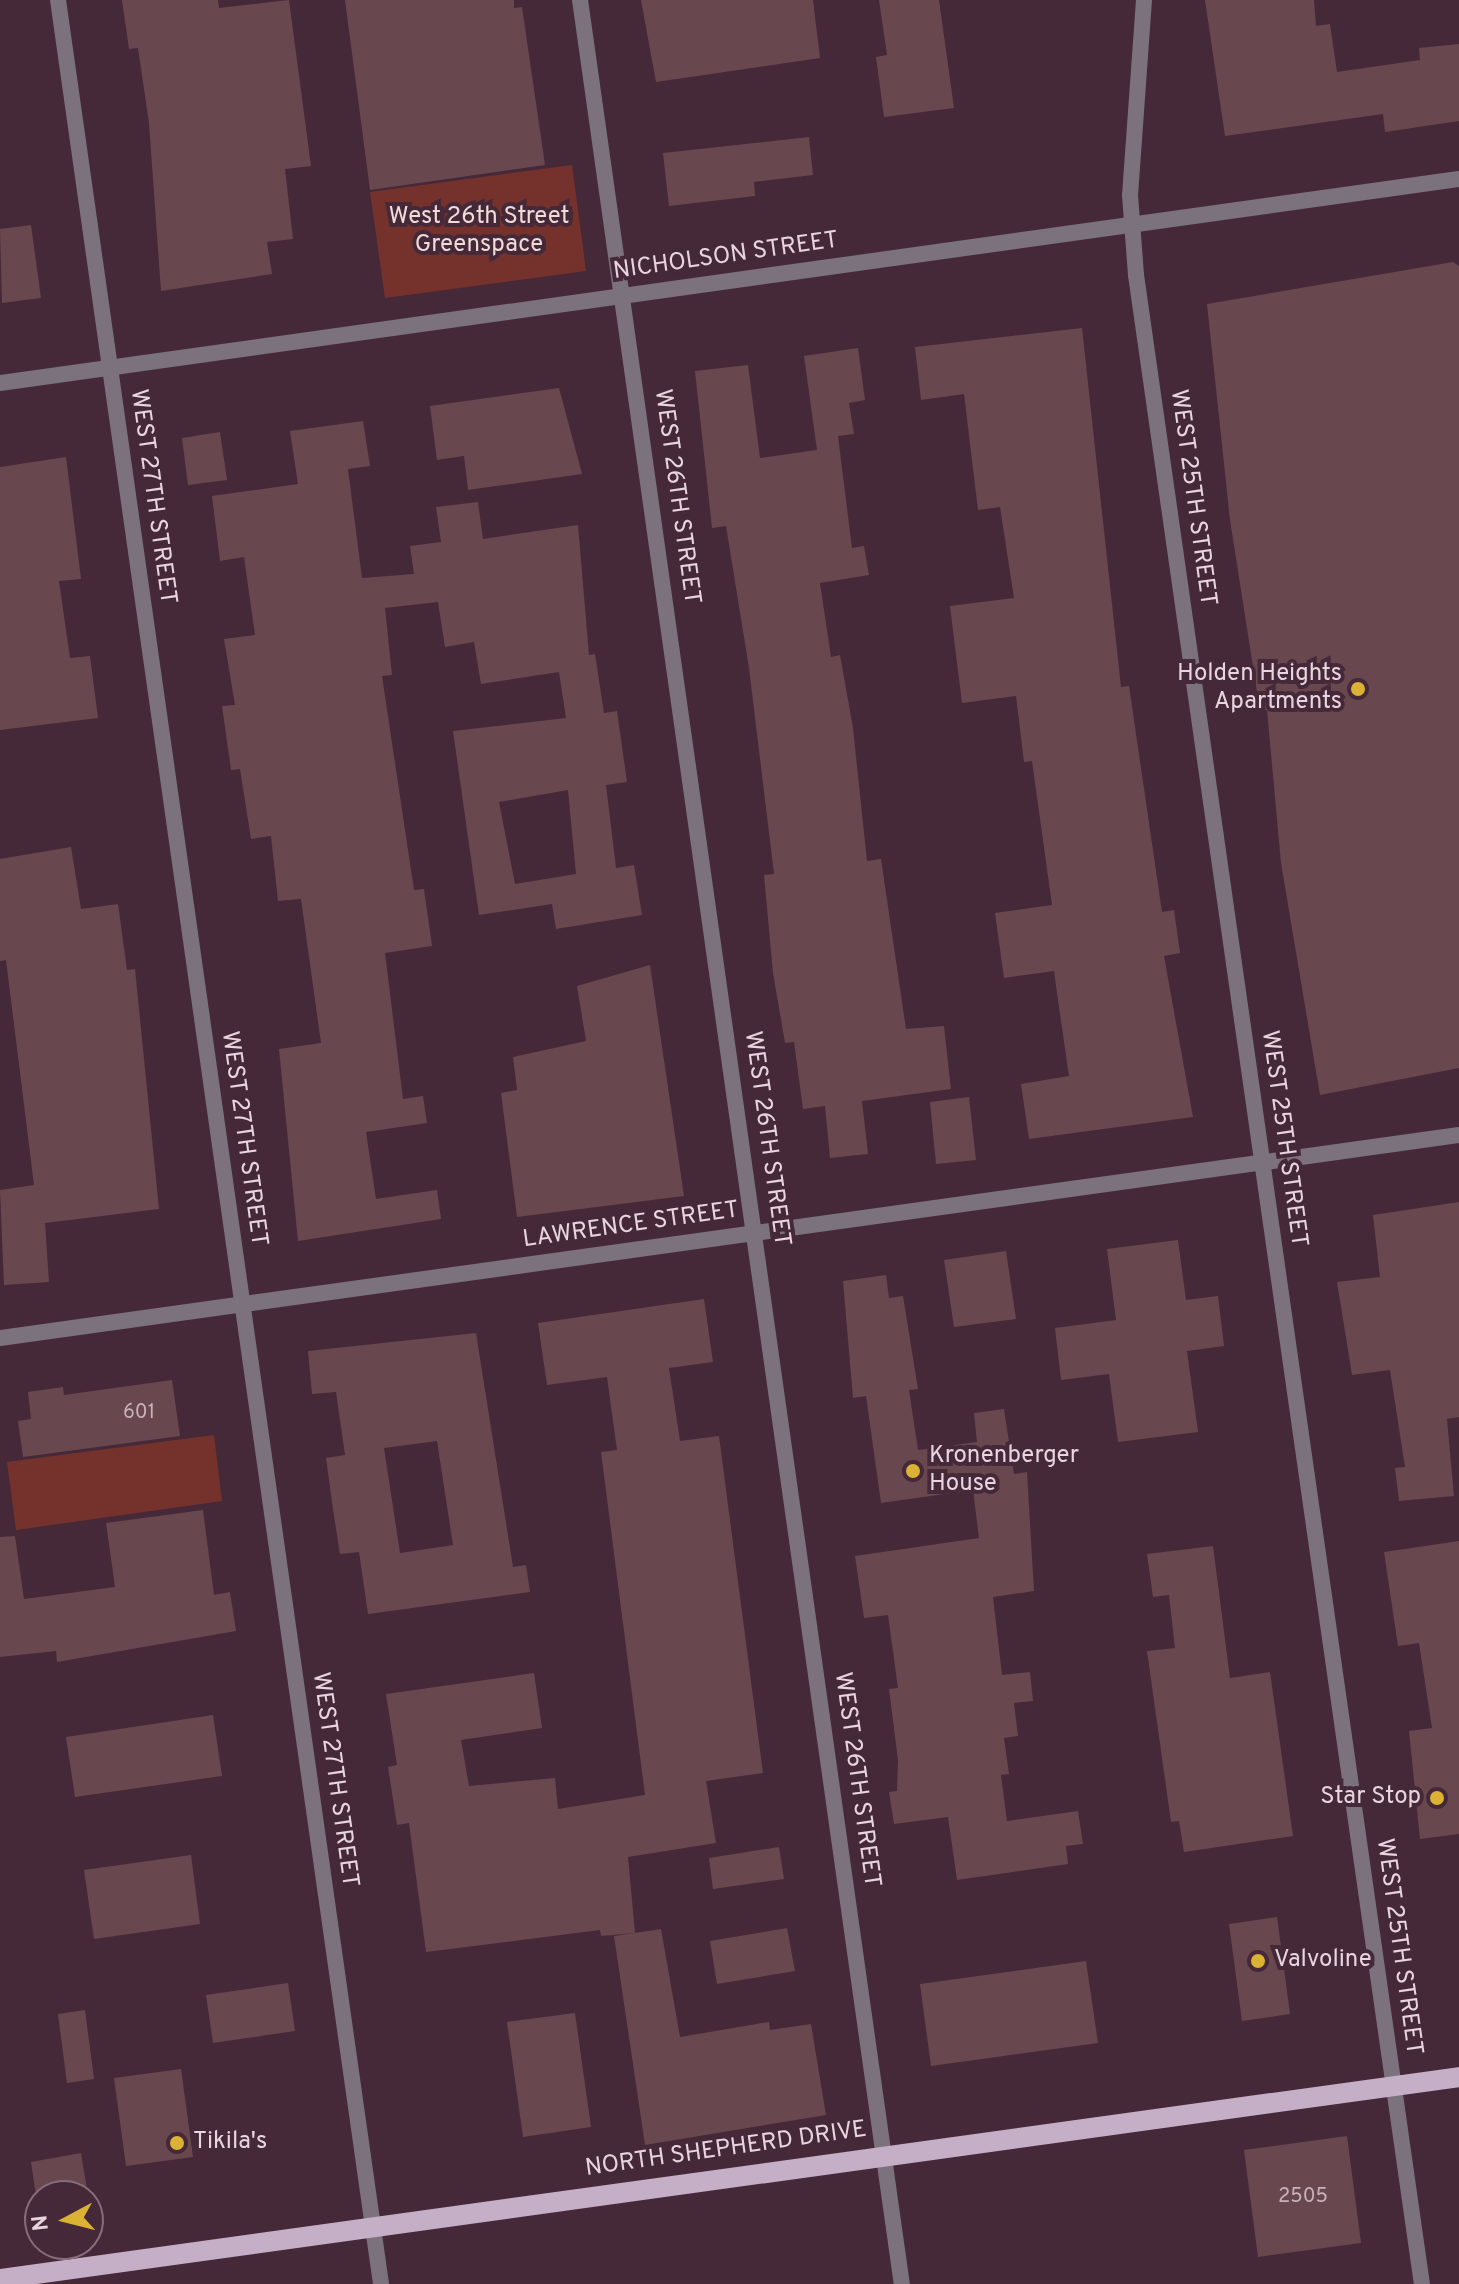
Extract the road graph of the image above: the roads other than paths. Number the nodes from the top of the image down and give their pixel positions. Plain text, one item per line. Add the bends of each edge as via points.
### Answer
1 (58, 0) edge
2 (580, 0) edge
3 (1144, 0) edge
4 (1459, 179) edge
5 (1130, 225) junction
6 (623, 296) junction
7 (110, 368) junction
8 (0, 383) edge
9 (1459, 1135) edge
10 (1262, 1163) junction
11 (755, 1233) junction
12 (242, 1305) junction
13 (0, 1338) edge
14 (1459, 2077) edge
15 (1393, 2087) junction
16 (885, 2154) junction
17 (373, 2224) junction
18 (0, 2279) edge
19 (381, 2284) edge
20 (902, 2284) edge
21 (1422, 2284) edge

1 - 7 street, WEST 27TH STREET
2 - 6 street, WEST 26TH STREET
3 - 5 street, WEST 25TH STREET
4 - 5 street, NICHOLSON STREET
5 - 6 street, NICHOLSON STREET
5 - 10 street, WEST 25TH STREET
6 - 7 street, NICHOLSON STREET
6 - 11 street, WEST 26TH STREET
7 - 8 street, NICHOLSON STREET
7 - 12 street, WEST 27TH STREET
9 - 10 street, LAWRENCE STREET
10 - 11 street, LAWRENCE STREET
10 - 15 street, WEST 25TH STREET
11 - 12 street, LAWRENCE STREET
11 - 16 street, WEST 26TH STREET
12 - 13 street, LAWRENCE STREET
12 - 17 street, WEST 27TH STREET
14 - 15 main road, NORTH SHEPHERD DRIVE
15 - 16 main road, NORTH SHEPHERD DRIVE
15 - 21 street, WEST 25TH STREET
16 - 17 main road, NORTH SHEPHERD DRIVE
16 - 20 street, WEST 26TH STREET
17 - 18 main road, NORTH SHEPHERD DRIVE
17 - 19 street, WEST 27TH STREET

